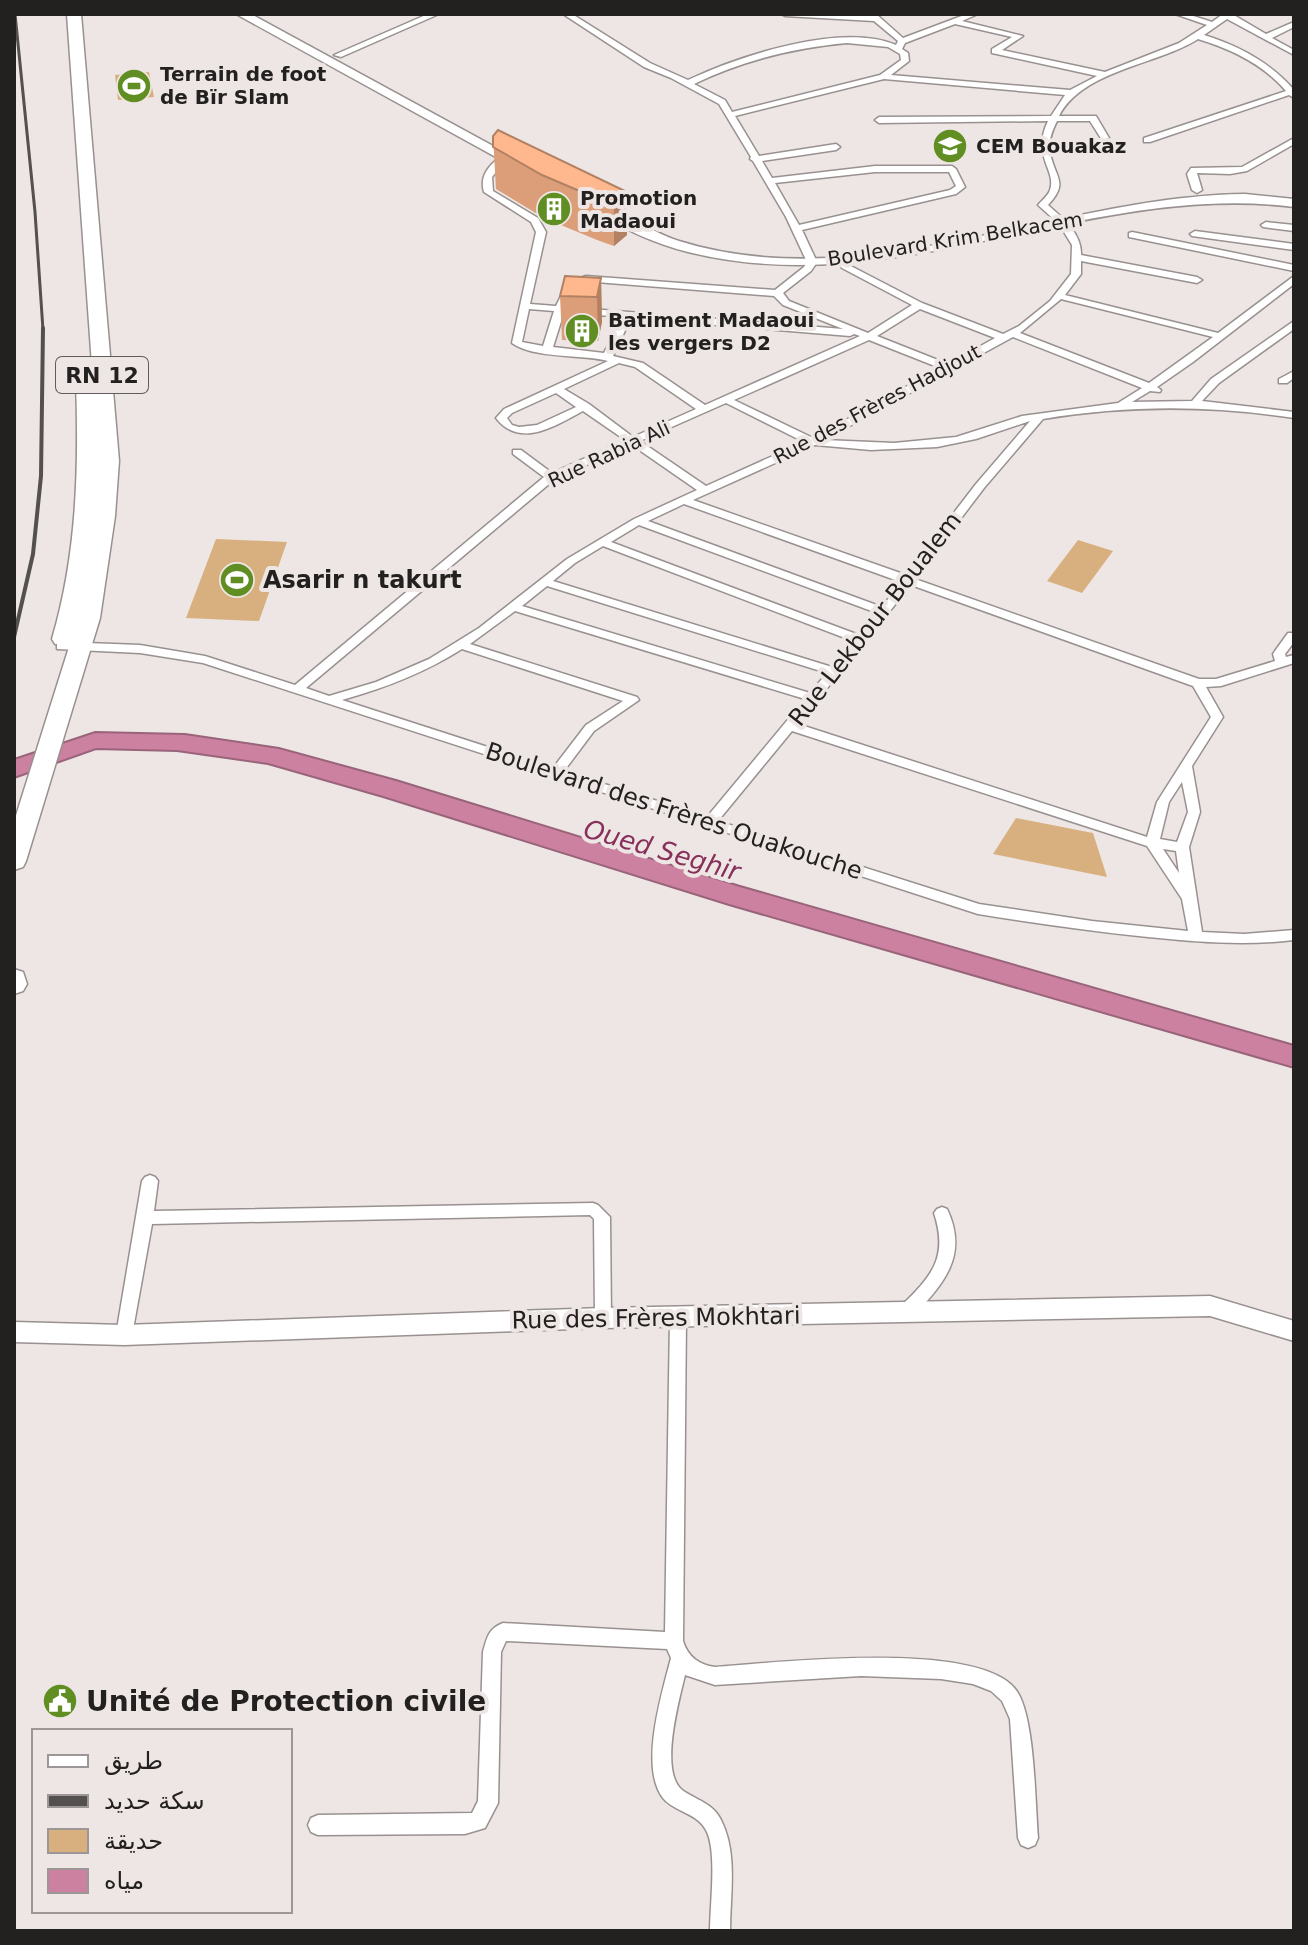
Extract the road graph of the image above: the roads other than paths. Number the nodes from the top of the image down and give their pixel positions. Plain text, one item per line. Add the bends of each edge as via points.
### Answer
1 (60, 14) edge
2 (74, 14) edge
3 (242, 14) edge
4 (261, 14) edge
5 (435, 14) edge
6 (567, 14) edge
7 (785, 14) edge
8 (974, 14) edge
9 (1185, 15) edge
10 (1227, 15) edge
11 (875, 17) edge
12 (956, 22) junction
13 (1294, 24) edge
14 (1214, 25) junction
15 (1198, 36) junction
16 (1267, 37) junction
17 (900, 44) junction
18 (1294, 53) edge
19 (338, 55) junction
20 (1106, 75) junction
21 (883, 77) junction
22 (689, 83) junction
23 (1071, 93) junction
24 (1292, 93) edge
25 (729, 115) junction
26 (879, 120) dead end
27 (1054, 120) junction
28 (1105, 138) dead end
29 (1147, 140) dead end
30 (1294, 141) edge
31 (836, 147) dead end
32 (505, 157) junction
33 (754, 159) junction
34 (768, 181) junction
35 (1197, 190) junction
36 (593, 196) edge
37 (1294, 196) edge
38 (1294, 203) edge
39 (1058, 218) junction
40 (1266, 225) dead end
41 (797, 228) junction
42 (1294, 228) edge
43 (1195, 234) dead end
44 (1132, 235) dead end
45 (1294, 247) edge
46 (1077, 257) junction
47 (810, 258) junction
48 (845, 266) dead end
49 (1294, 268) edge
50 (577, 279) edge
51 (1294, 279) edge
52 (1197, 280) dead end
53 (777, 293) junction
54 (564, 294) edge
55 (1059, 296) junction
56 (919, 305) junction
57 (524, 306) junction
58 (561, 310) junction
59 (627, 316) junction
60 (1294, 324) edge
61 (868, 335) junction
62 (1007, 336) junction
63 (1220, 336) junction
64 (547, 349) junction
65 (614, 358) junction
66 (948, 368) junction
67 (1294, 374) edge
68 (1294, 385) edge
69 (1151, 388) junction
70 (557, 389) junction
71 (727, 400) junction
72 (1190, 402) junction
73 (1118, 405) junction
74 (585, 406) junction
75 (705, 410) junction
76 (1294, 415) edge
77 (1040, 416) junction
78 (634, 441) junction
79 (813, 442) junction
80 (517, 452) dead end
81 (551, 477) junction
82 (703, 489) junction
83 (682, 500) junction
84 (638, 521) junction
85 (602, 542) junction
86 (908, 581) junction
87 (545, 582) junction
88 (513, 607) junction
89 (884, 612) junction
90 (1292, 636) dead end
91 (861, 640) junction
92 (460, 645) junction
93 (71, 646) junction
94 (1288, 661) edge
95 (835, 672) junction
96 (1198, 683) junction
97 (296, 690) junction
98 (814, 698) junction
99 (329, 700) junction
100 (790, 726) junction
101 (1186, 766) junction
102 (556, 773) junction
103 (25, 790) edge
104 (710, 822) junction
105 (1178, 842) junction
106 (1152, 843) junction
107 (14, 861) edge
108 (1189, 898) junction
109 (1294, 935) edge
110 (1196, 937) junction
111 (150, 1181) dead end
112 (942, 1213) dead end
113 (145, 1218) junction
114 (906, 1312) junction
115 (678, 1317) junction
116 (603, 1318) junction
117 (1294, 1331) edge
118 (14, 1332) edge
119 (124, 1335) junction
120 (677, 1650) junction
121 (318, 1825) dead end
122 (1028, 1838) dead end
123 (720, 1931) edge

1 - 93 highway, RN 12 via 87,415 85,518 70,618
2 - 93 highway, RN 12 via 109,461 100,558
3 - 32 main road
4 - 19 main road
5 - 19 street
6 - 22 street via 647,65
7 - 11 street
8 - 12 street
9 - 14 street
10 - 14 street
10 - 16 street
11 - 17 street
12 - 17 street
12 - 20 street via 1019,36 995,51
13 - 16 street
14 - 15 street
15 - 20 street
15 - 24 street via 1240,50 1282,78
16 - 18 street
17 - 21 street via 905,61
17 - 22 street via 822,42 735,62
19 - 32 main road via 534,166
20 - 23 street
21 - 23 street
21 - 25 street
22 - 25 street via 722,102
23 - 27 street
24 - 29 street
25 - 33 street
26 - 27 street
27 - 28 street via 1093,118
27 - 39 street via 1045,143 1058,186 1043,205
30 - 35 street via 1249,168 1194,170
31 - 33 street
32 - 57 street via 487,176 489,192 535,220 541,232
33 - 34 street
34 - 41 street
34 - 41 street via 875,169 952,169 961,187
35 - 37 main road, Boulevard Krim Belkacem
35 - 39 main road, Boulevard Krim Belkacem
36 - 47 main road, Boulevard Krim Belkacem via 646,232 701,252 753,260
38 - 39 main road, Boulevard Krim Belkacem via 1213,198
39 - 46 street via 1077,245
39 - 47 main road, Boulevard Krim Belkacem via 880,255
40 - 42 street
41 - 47 street
43 - 45 street
44 - 49 street
46 - 52 street
46 - 55 street, Rue des Frères Hadjout via 1076,274
47 - 53 street via 808,269
48 - 56 street
50 - 53 street
51 - 63 street
53 - 61 street via 786,303
54 - 58 street
55 - 62 street, Rue des Frères Hadjout
55 - 63 street
56 - 61 street, Rue Rabia Ali
56 - 62 street
57 - 58 street
57 - 64 street via 517,343
58 - 59 street
58 - 64 street
59 - 61 street
59 - 65 street
60 - 72 street
61 - 66 street
61 - 71 street, Rue Rabia Ali
62 - 66 street, Rue des Frères Hadjout
62 - 69 street
63 - 69 street
64 - 65 street
65 - 70 street
65 - 75 street via 652,372
66 - 79 street, Rue des Frères Hadjout
67 - 68 street via 1283,381
69 - 72 street
69 - 73 street
70 - 74 street
70 - 74 street via 508,411 502,422 515,431 529,431
71 - 75 street, Rue Rabia Ali
71 - 79 street
72 - 73 street
72 - 76 street
73 - 77 street
74 - 78 street
75 - 78 street, Rue Rabia Ali
77 - 79 street via 934,443
77 - 86 street, Rue Lekbour Boualem
78 - 81 street, Rue Rabia Ali
78 - 82 street
79 - 82 street, Rue des Frères Hadjout
80 - 81 street
81 - 97 street, Rue Rabia Ali
82 - 83 street, Rue des Frères Hadjout
83 - 84 street, Rue des Frères Hadjout
83 - 86 street
84 - 85 street, Rue des Frères Hadjout
84 - 89 street
85 - 87 street, Rue des Frères Hadjout
85 - 91 street
86 - 89 street, Rue Lekbour Boualem
86 - 96 street
87 - 88 street, Rue des Frères Hadjout
87 - 95 street
88 - 92 street, Rue des Frères Hadjout
88 - 98 street
89 - 91 street, Rue Lekbour Boualem
90 - 94 street via 1279,654
91 - 95 street, Rue Lekbour Boualem
92 - 99 street, Rue des Frères Hadjout via 380,685
92 - 102 street via 633,700 590,728
93 - 97 street, Boulevard des Frères Ouakouche via 140,649 205,660
93 - 103 highway, RN 12
94 - 96 street via 1217,683
95 - 98 street, Rue Lekbour Boualem
96 - 101 street via 1217,717
97 - 99 street, Boulevard des Frères Ouakouche
98 - 100 street, Rue Lekbour Boualem
99 - 102 street, Boulevard des Frères Ouakouche
100 - 104 street, Rue Lekbour Boualem
100 - 106 street
101 - 105 street via 1194,812
101 - 106 street via 1163,802
102 - 104 street, Boulevard des Frères Ouakouche
103 - 107 highway, RN 12
104 - 110 street, Boulevard des Frères Ouakouche via 978,909
105 - 106 street
105 - 108 street
106 - 108 street
108 - 110 street
109 - 110 street, Boulevard des Frères Ouakouche
111 - 113 street
112 - 114 street via 947,1262
113 - 116 street via 593,1209 602,1217
113 - 119 street
114 - 115 street, Rue des Frères Mokhtari
114 - 117 street, Rue des Frères Mokhtari via 1210,1306
115 - 116 street, Rue des Frères Mokhtari
115 - 120 street
116 - 119 street, Rue des Frères Mokhtari
118 - 119 street, Rue des Frères Mokhtari
120 - 121 street via 503,1632 492,1652 488,1803 478,1821
120 - 122 street via 695,1672 715,1676 909,1668 960,1673 998,1685 1016,1706 1019,1719
120 - 123 street via 663,1777 667,1789 710,1816 718,1835

